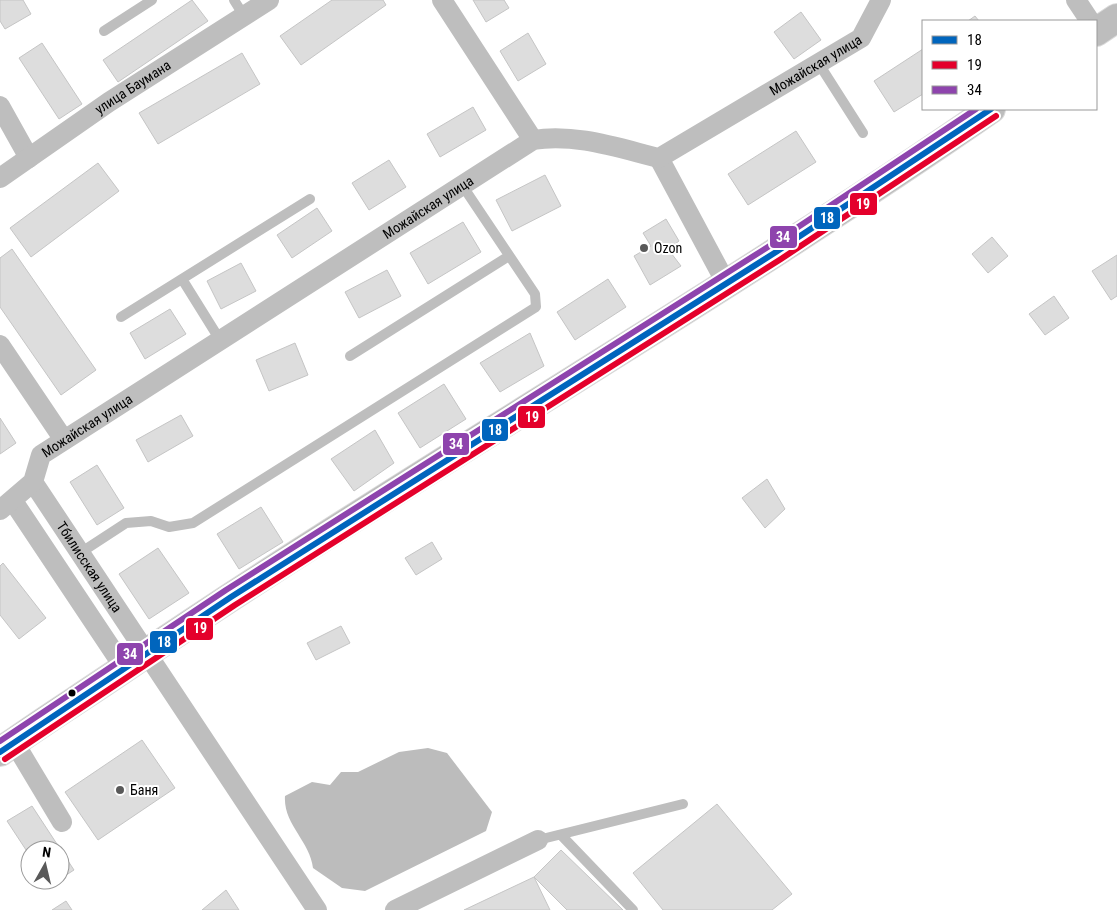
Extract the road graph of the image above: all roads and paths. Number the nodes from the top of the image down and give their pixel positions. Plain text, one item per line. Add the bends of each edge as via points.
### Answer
1 (152, 0) edge
2 (269, 0) edge
3 (442, 0) edge
4 (881, 0) edge
5 (1076, 0) edge
6 (239, 8) edge
7 (1094, 20) edge
8 (104, 31) dead end
9 (818, 64) junction
10 (0, 106) edge
11 (990, 110) edge
12 (863, 133) dead end
13 (533, 140) junction
14 (29, 158) junction
15 (659, 158) junction
16 (0, 178) edge
17 (462, 185) junction
18 (310, 199) dead end
19 (510, 256) junction
20 (182, 279) junction
21 (726, 283) junction
22 (121, 317) dead end
23 (220, 340) junction
24 (0, 345) edge
25 (350, 356) dead end
26 (64, 440) junction
27 (33, 482) junction
28 (7, 505) edge
29 (80, 554) junction
30 (135, 661) junction
31 (7, 747) edge
32 (683, 804) dead end
33 (62, 822) dead end
34 (561, 835) junction
35 (538, 840) joint
36 (316, 910) edge
37 (395, 910) edge
38 (633, 910) edge

1 - 8 lane
2 - 6 street, улица Баумана
3 - 13 street
4 - 9 street, Можайская улица via 861,38
5 - 7 street
6 - 14 street, улица Баумана
9 - 12 lane
9 - 15 street, Можайская улица
10 - 14 street
11 - 21 main road
13 - 15 street, Можайская улица via 598,142
13 - 17 street, Можайская улица
14 - 16 street, улица Баумана
15 - 21 street
17 - 19 lane
17 - 23 street, Можайская улица
18 - 20 lane
19 - 25 lane
19 - 29 lane via 535,294 536,308 194,522 169,527 151,521 126,523
20 - 22 lane
20 - 23 lane
21 - 30 main road via 314,542
23 - 26 street, Можайская улица
24 - 26 street
26 - 27 street, Можайская улица via 41,455
27 - 28 street, Можайская улица
27 - 29 street, Тбилисская улица
28 - 30 street, Тбилисская улица
29 - 30 street, Тбилисская улица
30 - 31 main road
30 - 36 street
31 - 33 street
32 - 34 lane
34 - 35 lane
34 - 38 lane
35 - 37 street

